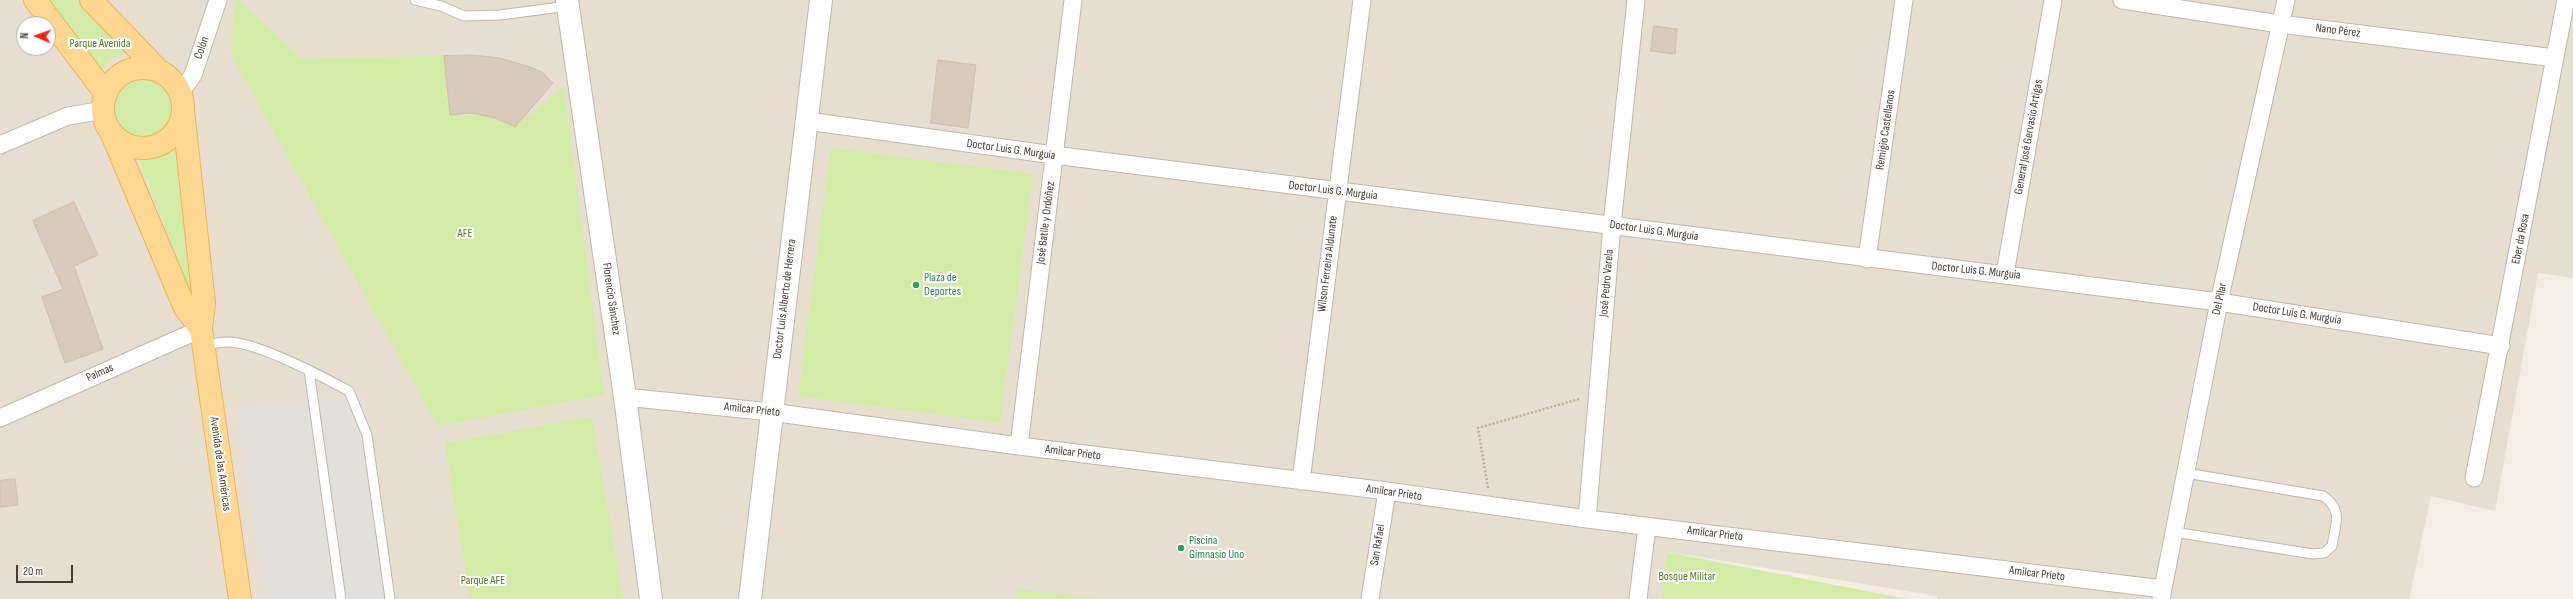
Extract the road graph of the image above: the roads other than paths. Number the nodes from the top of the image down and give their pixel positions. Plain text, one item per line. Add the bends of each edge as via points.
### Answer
1 (35, 0) edge
2 (91, 0) edge
3 (218, 0) edge
4 (415, 0) edge
5 (821, 0) edge
6 (1074, 0) edge
7 (1362, 0) edge
8 (1636, 0) edge
9 (1904, 0) edge
10 (2053, 0) edge
11 (2122, 0) edge
12 (2286, 0) edge
13 (2566, 0) edge
14 (567, 3) edge
15 (2280, 24) junction
16 (2555, 58) junction
17 (159, 71) junction
18 (182, 101) junction
19 (105, 102) junction
20 (807, 122) junction
21 (111, 132) junction
22 (0, 145) edge
23 (1054, 155) junction
24 (1337, 192) junction
25 (1612, 225) junction
26 (1867, 259) junction
27 (2006, 274) junction
28 (2219, 302) junction
29 (202, 337) junction
30 (2501, 346) junction
31 (309, 370) junction
32 (625, 397) junction
33 (771, 412) junction
34 (0, 418) edge
35 (1019, 446) junction
36 (2186, 473) junction
37 (2474, 478) dead end
38 (1301, 481) junction
39 (1387, 491) junction
40 (1587, 519) junction
41 (1647, 526) junction
42 (2174, 532) junction
43 (2162, 594) edge
44 (236, 597) edge
45 (341, 599) edge
46 (390, 599) edge
47 (651, 599) edge
48 (750, 599) edge
49 (1370, 599) edge
50 (1638, 599) edge

1 - 19 main road, Avenida de las Américas
2 - 17 main road
3 - 18 street, Colón
4 - 14 lane via 441,6 464,16 500,15
5 - 20 street, Doctor Luis Alberto de Herrera
6 - 23 street, José Batlle y Ordóñez
7 - 24 street, Wilson Ferreira Aldunate
8 - 25 street, José Pedro Varela
9 - 26 street, Remigio Castellanos
10 - 27 street, General José Gervasio Artigas
11 - 15 street, Nano Pérez
12 - 15 street, Del Pilar
13 - 16 street, Eber da Rosa
14 - 32 street, Florencio Sánchez
15 - 16 street, Nano Pérez
15 - 28 street, Del Pilar
16 - 30 street, Eber da Rosa
17 - 18 main road via 172,80
17 - 19 main road via 144,68 128,71 115,80
18 - 21 main road via 182,119 175,133 158,145 144,148 130,146
18 - 29 main road, Avenida de las Américas via 204,303
19 - 21 main road, Avenida de las Américas
19 - 22 street
20 - 23 street, Doctor Luis G. Murguia
20 - 33 street, Doctor Luis Alberto de Herrera
21 - 29 main road, Avenida de las Américas via 185,308
23 - 24 street, Doctor Luis G. Murguia
23 - 35 street, José Batlle y Ordóñez
24 - 25 street, Doctor Luis G. Murguia
24 - 38 street, Wilson Ferreira Aldunate
25 - 26 street, Doctor Luis G. Murguia
25 - 40 street, José Pedro Varela
26 - 27 street, Doctor Luis G. Murguia
27 - 28 street, Doctor Luis G. Murguia
28 - 30 street, Doctor Luis G. Murguia
28 - 36 street, Del Pilar
29 - 31 lane via 245,345
29 - 34 street, Palmas
29 - 44 main road, Avenida de las Américas
30 - 37 street, Eber da Rosa
31 - 45 lane
31 - 46 lane via 350,391 358,409 367,435
32 - 33 street, Amilcar Prieto
32 - 47 street, Florencio Sánchez
33 - 35 street, Amilcar Prieto
33 - 48 street, Doctor Luis Alberto de Herrera
35 - 38 street, Amilcar Prieto
36 - 42 street, Del Pilar
36 - 42 lane via 2323,496 2332,503 2337,512 2332,546 2324,553 2313,554
38 - 39 street, Amilcar Prieto
39 - 40 street, Amilcar Prieto
39 - 49 street, San Rafael
40 - 41 street, Amilcar Prieto
41 - 43 street, Amilcar Prieto
41 - 50 street
42 - 43 street, Del Pilar

